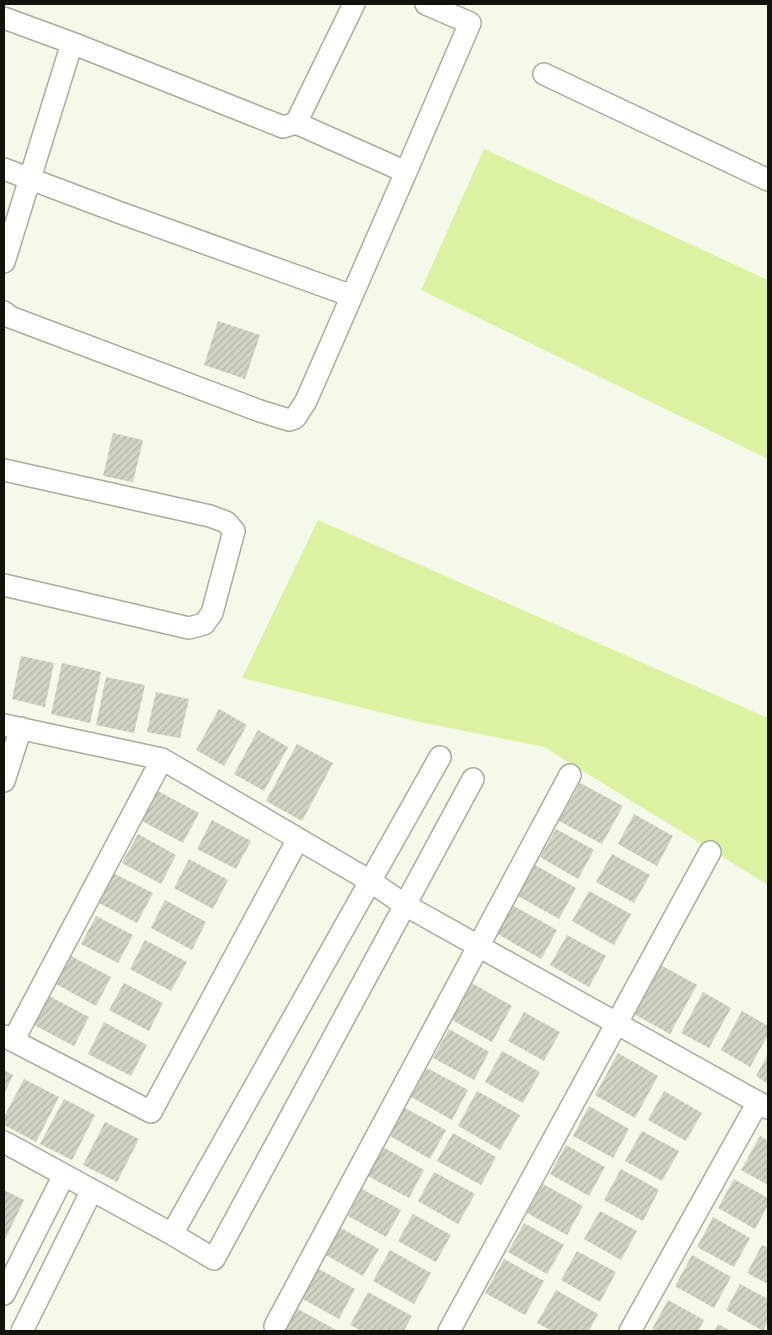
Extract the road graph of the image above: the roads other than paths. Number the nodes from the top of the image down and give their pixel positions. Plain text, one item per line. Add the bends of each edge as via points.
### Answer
1 (354, 4) edge
2 (426, 4) edge
3 (4, 18) edge
4 (72, 43) junction
5 (544, 74) dead end
6 (296, 123) junction
7 (4, 169) edge
8 (406, 172) junction
9 (30, 178) junction
10 (768, 180) edge
11 (4, 262) edge
12 (352, 296) junction
13 (4, 312) edge
14 (4, 470) edge
15 (4, 585) edge
16 (13, 726) edge
17 (440, 757) dead end
18 (162, 759) junction
19 (570, 775) dead end
20 (473, 779) dead end
21 (4, 781) edge
22 (298, 839) junction
23 (710, 852) dead end
24 (370, 881) junction
25 (405, 905) junction
26 (479, 946) junction
27 (617, 1023) junction
28 (8, 1039) edge
29 (763, 1105) edge
30 (4, 1142) edge
31 (64, 1175) junction
32 (92, 1190) junction
33 (172, 1234) junction
34 (4, 1294) edge
35 (275, 1326) dead end
36 (22, 1331) edge
37 (449, 1331) edge
38 (630, 1331) edge

1 - 6 street
2 - 8 street via 470,23
3 - 4 street
4 - 6 street via 283,126
4 - 9 street
5 - 10 street
6 - 8 street
7 - 9 street
8 - 12 street
9 - 11 street
9 - 12 street
12 - 13 street via 306,401 296,418 289,420
14 - 15 street via 210,516 226,522 234,531 212,613 204,624 189,628
16 - 18 street
16 - 21 street
17 - 24 street
18 - 22 street
18 - 28 street
19 - 26 street
20 - 25 street
22 - 24 street
22 - 28 street via 151,1112
23 - 27 street
24 - 25 street
24 - 33 street
25 - 26 street
25 - 33 street via 214,1259
26 - 27 street
26 - 35 street
27 - 29 street
27 - 37 street
29 - 38 street
30 - 31 street
31 - 32 street
31 - 34 street
32 - 33 street
32 - 36 street

